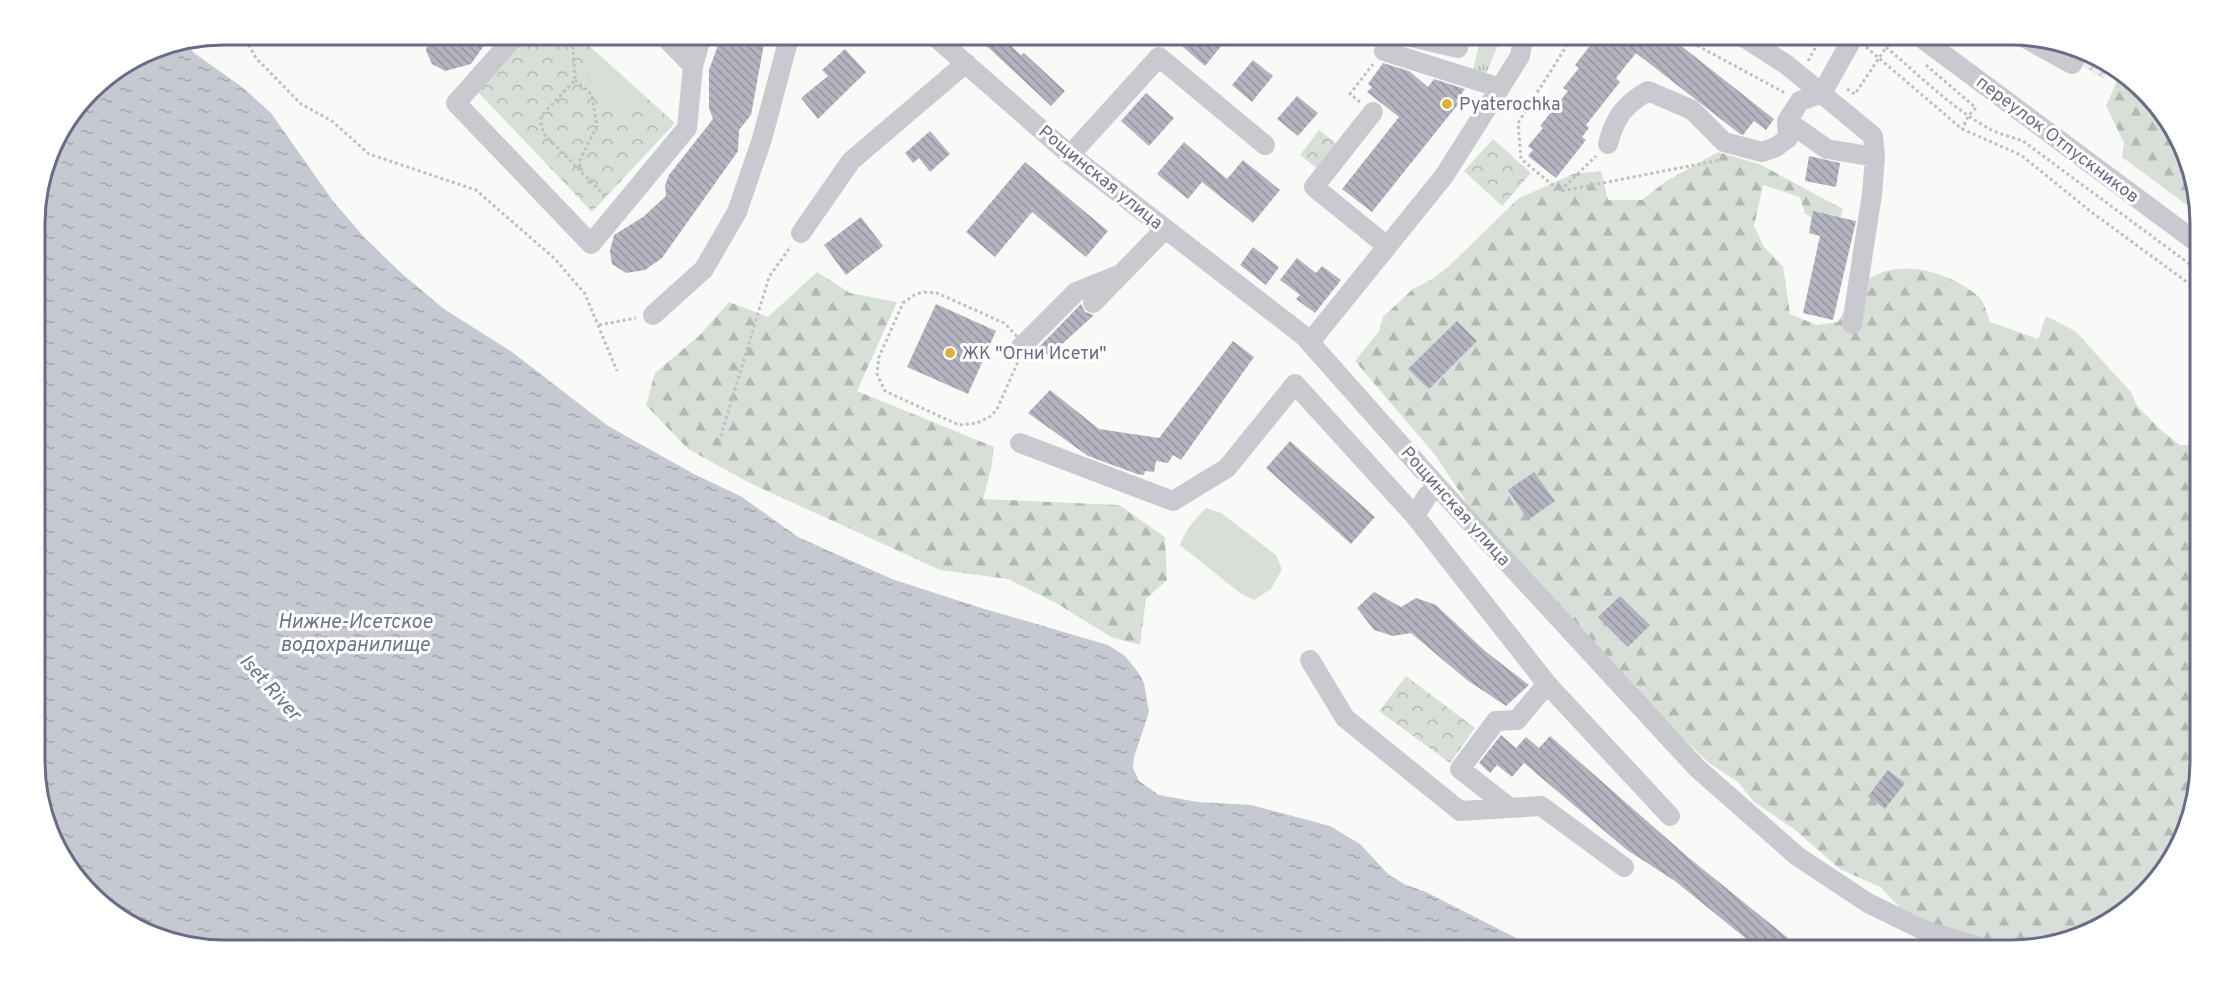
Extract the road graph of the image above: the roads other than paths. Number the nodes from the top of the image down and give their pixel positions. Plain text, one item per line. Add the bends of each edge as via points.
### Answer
1 (507, 45) edge
2 (673, 45) edge
3 (699, 45) edge
4 (787, 45) edge
5 (945, 45) edge
6 (1445, 45) edge
7 (1459, 45) edge
8 (1522, 45) edge
9 (1756, 45) edge
10 (1854, 45) edge
11 (1917, 45) edge
12 (2042, 47) edge
13 (1384, 51) road end
14 (2076, 57) edge
15 (966, 63) junction
16 (693, 66) junction
17 (1491, 85) dead end
18 (1825, 85) junction
19 (1373, 112) road end
20 (1787, 121) junction
21 (1608, 144) road end
22 (1265, 145) dead end
23 (1070, 155) junction
24 (1875, 157) junction
25 (1165, 229) junction
26 (801, 233) road end
27 (2190, 238) edge
28 (1382, 242) dead end
29 (1121, 274) junction
30 (1093, 303) dead end
31 (653, 315) road end
32 (1852, 324) dead end
33 (1310, 342) junction
34 (1019, 349) road end
35 (1020, 443) dead end
36 (1438, 487) junction
37 (1414, 516) junction
38 (1310, 660) dead end
39 (1547, 684) junction
40 (1510, 808) junction
41 (1670, 816) dead end
42 (1624, 867) dead end
43 (1957, 940) edge

1 - 16 street via 456,102 591,244 687,128
2 - 16 street
3 - 16 street
4 - 31 street via 762,139 736,212 704,269
5 - 15 street, Рощинская улица
6 - 7 street
8 - 33 street via 1520,56 1444,176
9 - 18 street
10 - 18 street
11 - 27 street, переулок Отпускников
12 - 14 street via 2072,64
13 - 17 street
15 - 23 street, Рощинская улица
15 - 26 street via 851,160
18 - 20 street via 1800,101
18 - 24 street via 1873,136
19 - 28 street via 1314,188
20 - 21 street via 1788,138 1762,152 1724,142 1692,110 1648,91 1632,101 1613,124
20 - 24 street via 1827,149
22 - 23 street via 1160,57
23 - 25 street, Рощинская улица
24 - 32 street
25 - 29 street
25 - 33 street, Рощинская улица
29 - 30 street
29 - 34 street via 1076,292
33 - 36 street, Рощинская улица
35 - 37 street via 1173,501 1227,468 1295,384
36 - 37 street
36 - 43 street, Рощинская улица via 1696,768 1797,856 1868,903 1923,930
37 - 39 street
38 - 40 street via 1345,718 1460,811
39 - 40 street via 1517,720 1496,721 1460,769
39 - 41 street
40 - 42 street via 1541,806

